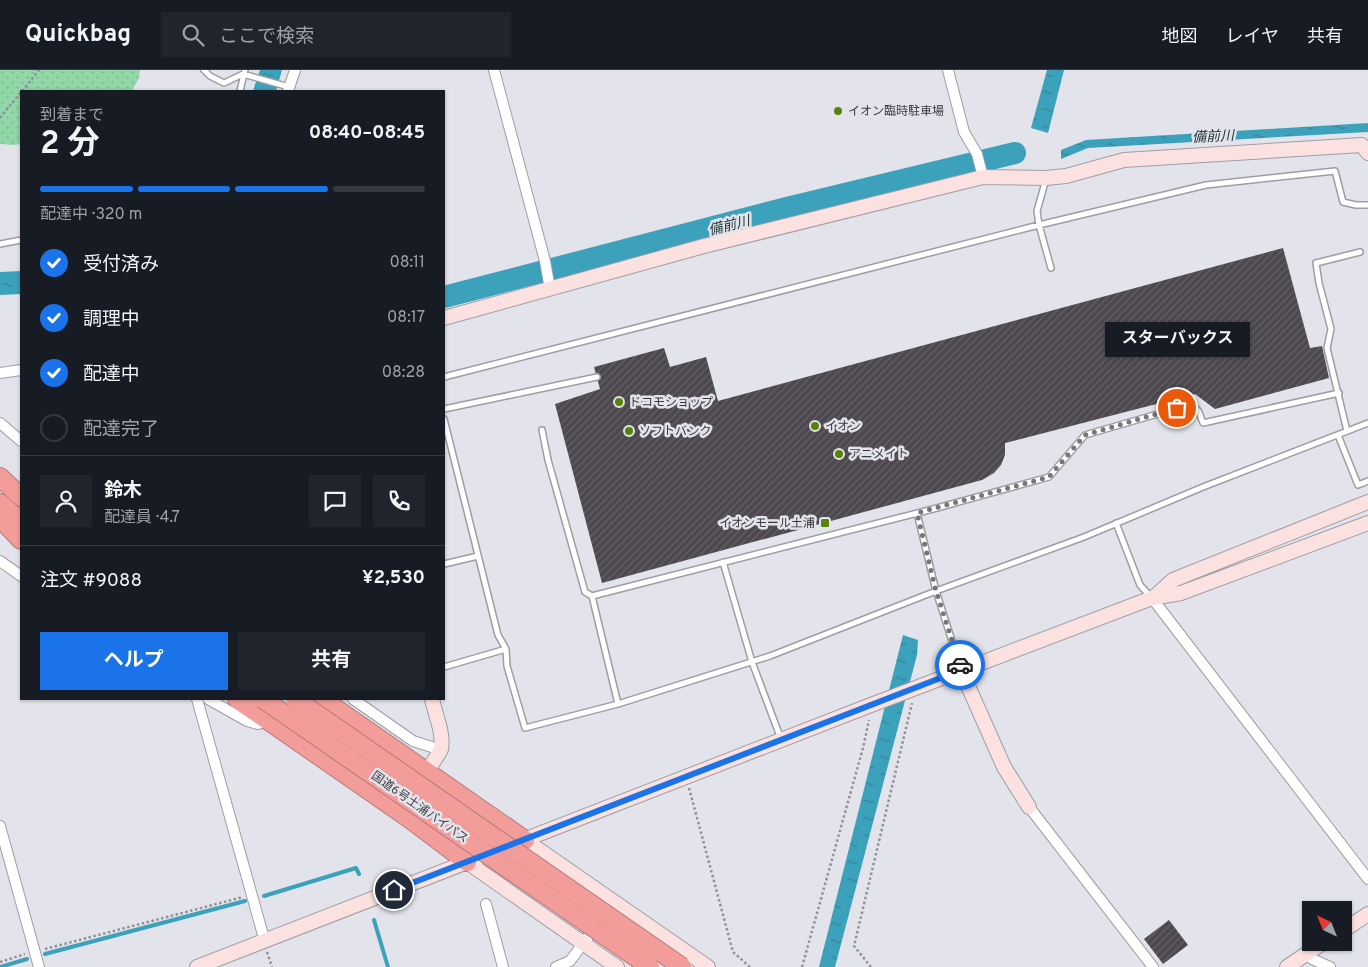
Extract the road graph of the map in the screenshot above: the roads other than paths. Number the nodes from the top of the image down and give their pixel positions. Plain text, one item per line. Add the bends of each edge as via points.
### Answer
1 (204, 70) edge
2 (295, 70) edge
3 (494, 70) edge
4 (948, 70) edge
5 (244, 72) edge
6 (286, 87) edge
7 (240, 90) edge
8 (1368, 153) edge
9 (982, 172) junction
10 (1046, 178) junction
11 (1368, 205) edge
12 (1039, 225) junction
13 (20, 240) edge
14 (0, 244) edge
15 (1360, 252) dead end
16 (1052, 268) dead end
17 (549, 283) junction
18 (445, 318) edge
19 (20, 370) edge
20 (0, 373) edge
21 (445, 377) edge
22 (597, 377) dead end
23 (1338, 393) junction
24 (445, 409) edge
25 (0, 423) edge
26 (445, 423) edge
27 (1368, 423) edge
28 (542, 430) dead end
29 (1347, 431) junction
30 (1338, 434) junction
31 (20, 441) edge
32 (0, 468) edge
33 (0, 477) edge
34 (1368, 481) edge
35 (20, 482) edge
36 (20, 495) edge
37 (1368, 502) edge
38 (0, 503) edge
39 (917, 513) junction
40 (0, 518) edge
41 (20, 521) edge
42 (1116, 523) junction
43 (1368, 523) edge
44 (20, 539) edge
45 (478, 556) junction
46 (0, 561) edge
47 (723, 562) junction
48 (445, 564) edge
49 (20, 575) edge
50 (936, 591) junction
51 (592, 596) junction
52 (1152, 598) junction
53 (506, 649) junction
54 (752, 662) junction
55 (445, 668) edge
56 (961, 670) junction
57 (197, 700) edge
58 (210, 700) edge
59 (238, 700) edge
60 (265, 700) edge
61 (296, 700) edge
62 (323, 700) edge
63 (354, 700) edge
64 (432, 700) edge
65 (618, 704) junction
66 (269, 721) junction
67 (781, 740) junction
68 (441, 750) junction
69 (427, 772) junction
70 (1029, 807) joint
71 (410, 819) junction
72 (0, 826) edge
73 (525, 840) junction
74 (467, 862) junction
75 (1368, 879) edge
76 (614, 902) junction
77 (486, 904) dead end
78 (1368, 914) edge
79 (1352, 925) edge
80 (265, 942) junction
81 (583, 943) junction
82 (1311, 951) edge
83 (1307, 954) junction
84 (39, 967) edge
85 (197, 967) edge
86 (503, 967) edge
87 (556, 967) edge
88 (617, 967) edge
89 (650, 967) edge
90 (682, 967) edge
91 (708, 967) edge
92 (1153, 967) edge
93 (1287, 967) edge
94 (1330, 967) edge

1 - 5 lane via 224,83
2 - 6 street
3 - 17 street
4 - 9 street via 964,132 977,154
5 - 6 lane
5 - 7 lane
8 - 10 street via 1362,145 1124,160 1066,176
9 - 10 street
9 - 17 street via 704,246
10 - 12 lane via 1037,210
11 - 12 lane via 1343,202 1335,171 1206,185
12 - 16 lane
12 - 21 lane
13 - 14 lane
15 - 23 lane via 1316,263 1331,329 1327,348
17 - 18 street
19 - 20 street
22 - 24 lane
23 - 29 lane
23 - 39 lane via 1203,423 1192,404 1134,420 1085,435 1049,477
25 - 31 street
26 - 45 lane
27 - 29 lane
28 - 51 lane via 585,592
29 - 30 lane
30 - 34 lane via 1358,485
30 - 42 lane
32 - 35 highway
33 - 36 highway
37 - 52 street via 1172,580
38 - 41 highway
39 - 47 lane
39 - 50 lane
40 - 44 highway
42 - 50 lane
42 - 52 lane via 1140,585
43 - 52 street via 1181,593
45 - 48 lane
45 - 53 lane via 498,635
46 - 49 street
47 - 51 lane
47 - 54 lane
50 - 54 lane
50 - 56 lane
51 - 65 lane
52 - 56 street
52 - 75 street
53 - 55 lane
53 - 65 lane via 507,666 525,728
54 - 65 lane
54 - 67 lane
56 - 67 street
56 - 70 street via 1004,767
57 - 80 street
58 - 66 street via 247,721 258,724
59 - 66 highway
60 - 89 highway, 国道6号土浦バイパス, bridge
61 - 90 highway, 国道6号土浦バイパス, bridge
62 - 69 highway
63 - 68 street via 413,741
64 - 68 street
66 - 71 highway
67 - 73 street
68 - 69 street
69 - 71 street via 412,791 407,806
69 - 73 highway
70 - 92 street
71 - 74 highway
72 - 84 street
73 - 74 street
73 - 76 street
74 - 80 street
74 - 81 street
76 - 81 street
76 - 91 street
77 - 86 street
78 - 79 street
80 - 85 street
81 - 87 street via 570,961
81 - 88 street
82 - 83 street
83 - 93 street
83 - 94 street

